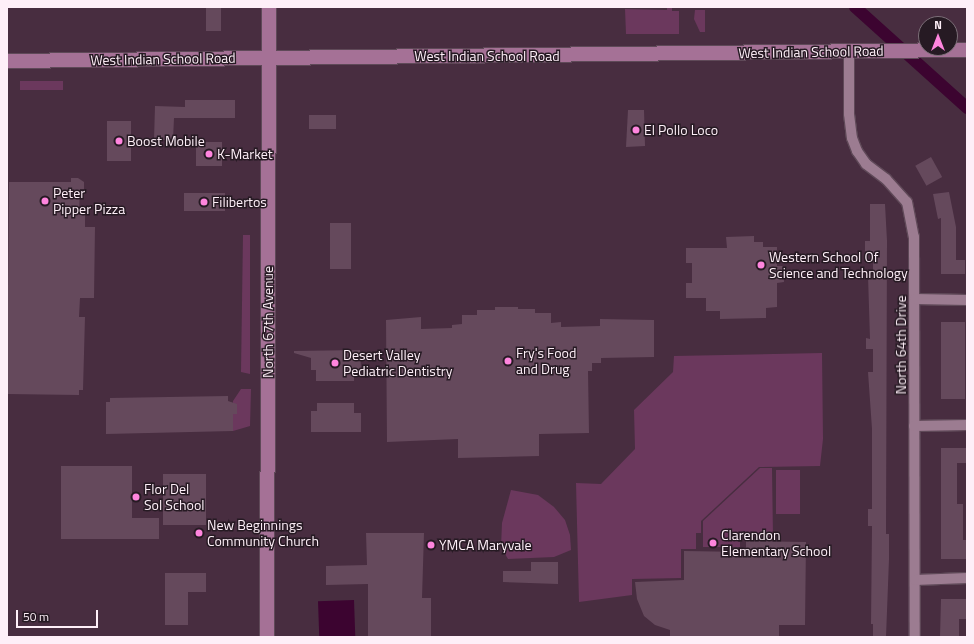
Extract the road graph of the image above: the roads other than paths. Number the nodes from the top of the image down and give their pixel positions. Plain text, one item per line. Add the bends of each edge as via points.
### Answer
1 (269, 7) edge
2 (967, 50) edge
3 (849, 52) junction
4 (269, 57) junction
5 (7, 61) edge
6 (915, 299) junction
7 (967, 300) edge
8 (967, 425) edge
9 (914, 426) junction
10 (967, 578) edge
11 (915, 580) junction
12 (267, 637) edge
13 (915, 637) edge

1 - 4 main road, North 67th Avenue
2 - 3 main road, West Indian School Road
3 - 4 main road, West Indian School Road
3 - 6 street, North 64th Drive via 849,114 852,138 866,164 886,179 906,202 914,237
4 - 5 main road, West Indian School Road
4 - 12 main road, North 67th Avenue
6 - 7 street
6 - 9 street, North 64th Drive
8 - 9 street
9 - 11 street, North 64th Drive
10 - 11 street
11 - 13 street, North 64th Drive

